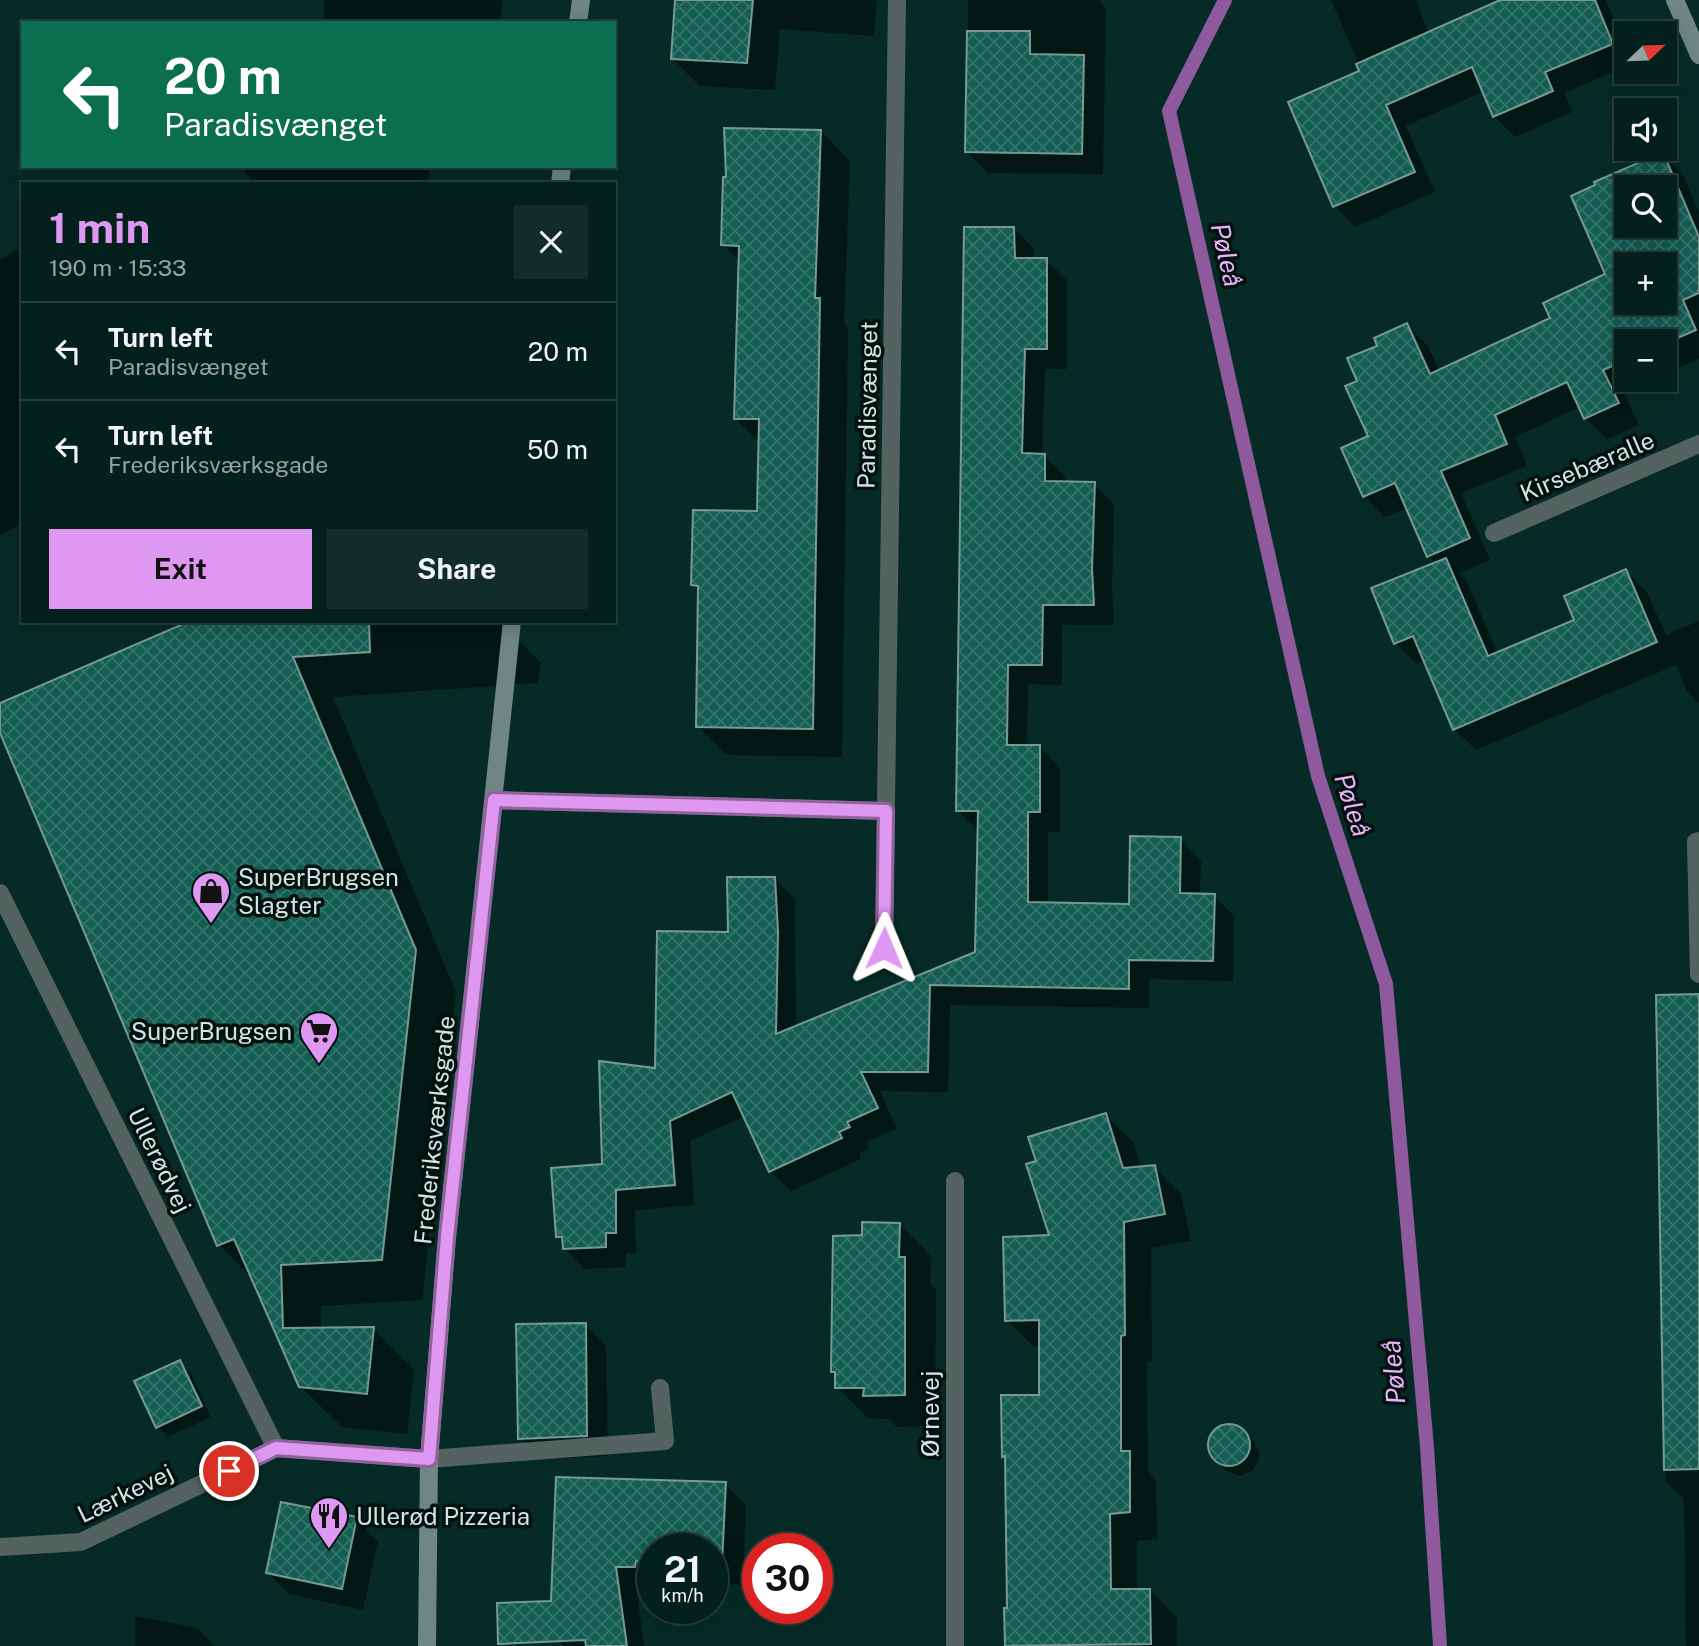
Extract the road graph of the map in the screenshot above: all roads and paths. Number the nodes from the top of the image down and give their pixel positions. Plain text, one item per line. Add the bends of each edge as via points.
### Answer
1 (581, 0) edge
2 (897, 0) edge
3 (1675, 0) edge
4 (578, 21) edge
5 (1699, 55) edge
6 (1699, 444) edge
7 (1494, 533) dead end
8 (512, 623) edge
9 (494, 800) junction
10 (886, 811) junction
11 (1699, 841) edge
12 (0, 893) edge
13 (884, 948) dead end
14 (1699, 974) edge
15 (955, 1181) dead end
16 (660, 1388) dead end
17 (276, 1448) junction
18 (429, 1459) junction
19 (0, 1547) edge
20 (427, 1646) edge
21 (955, 1646) edge

1 - 4 street
2 - 10 street, Paradisvænget
3 - 5 street
6 - 7 street, Kirsebæralle
8 - 9 street, Frederiksværksgade
9 - 10 street
9 - 18 street, Frederiksværksgade via 447,1237
10 - 13 street, Paradisvænget
11 - 14 street
12 - 17 street, Ullerødvej
15 - 21 street, Ørnevej
16 - 18 street, Lærkevej via 665,1441
17 - 18 street, Lærkevej
17 - 19 street, Lærkevej via 81,1542
18 - 20 street, Frederiksværksgade

